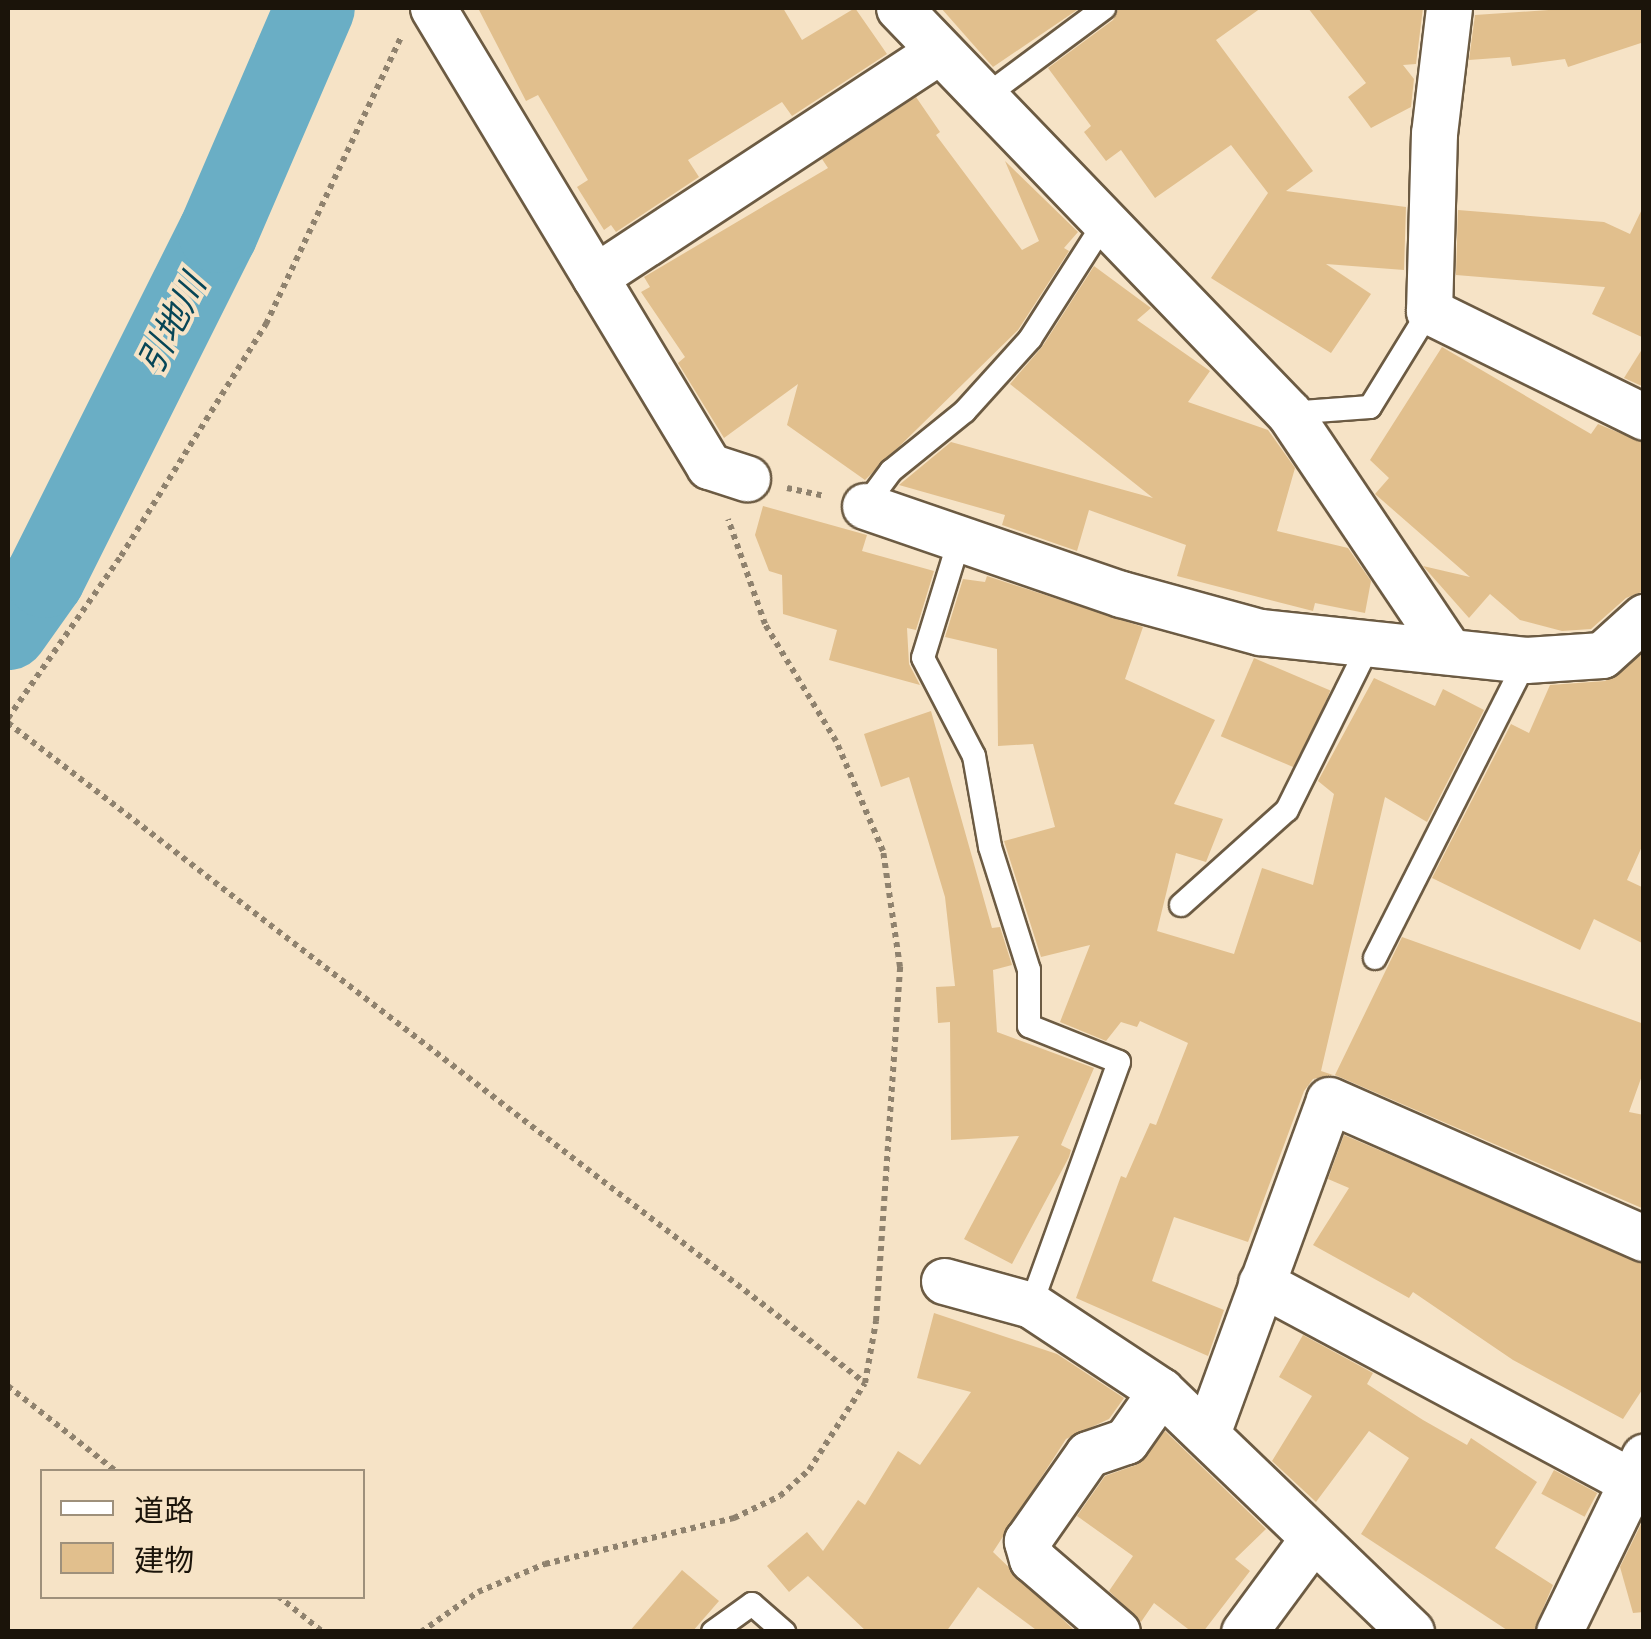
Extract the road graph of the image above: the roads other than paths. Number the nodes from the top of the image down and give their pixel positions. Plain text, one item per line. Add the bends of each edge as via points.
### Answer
1 (899, 8) edge
2 (1104, 8) edge
3 (1449, 8) edge
4 (420, 16) edge
5 (937, 52) junction
6 (983, 98) junction
7 (1106, 220) junction
8 (595, 278) junction
9 (1429, 311) junction
10 (1288, 413) junction
11 (1644, 417) edge
12 (728, 472) road end
13 (865, 506) joint
14 (959, 541) junction
15 (1644, 617) edge
16 (1368, 647) junction
17 (1449, 651) junction
18 (1526, 660) junction
19 (1181, 905) dead end
20 (1375, 958) dead end
21 (1644, 1238) edge
22 (944, 1281) dead end
23 (1261, 1283) junction
24 (1030, 1305) junction
25 (1161, 1391) junction
26 (1208, 1431) junction
27 (1638, 1469) edge
28 (1311, 1541) junction
29 (713, 1632) edge
30 (784, 1632) edge
31 (1117, 1632) edge
32 (1244, 1632) edge
33 (1411, 1632) edge
34 (1559, 1632) edge

1 - 5 street
2 - 6 lane
3 - 9 street via 1434,134
4 - 8 street
5 - 6 street
5 - 8 street
6 - 7 street
7 - 10 street
7 - 13 lane via 1030,339 965,411 891,471
8 - 12 street
9 - 10 lane via 1370,407
9 - 11 street
10 - 17 street
13 - 14 street
14 - 16 street via 1260,632
14 - 24 lane via 923,658 974,756 990,847 1028,970 1029,1026 1119,1062
15 - 18 street via 1602,655
16 - 17 street
16 - 19 lane via 1287,810
17 - 18 street
18 - 20 lane
21 - 23 street via 1329,1100
22 - 24 street
23 - 26 street
23 - 27 street
24 - 25 street
25 - 26 street
25 - 31 street via 1126,1441 1088,1454 1026,1541 1032,1559
26 - 28 street
27 - 34 street
28 - 32 street
28 - 33 street
29 - 30 lane via 752,1604

